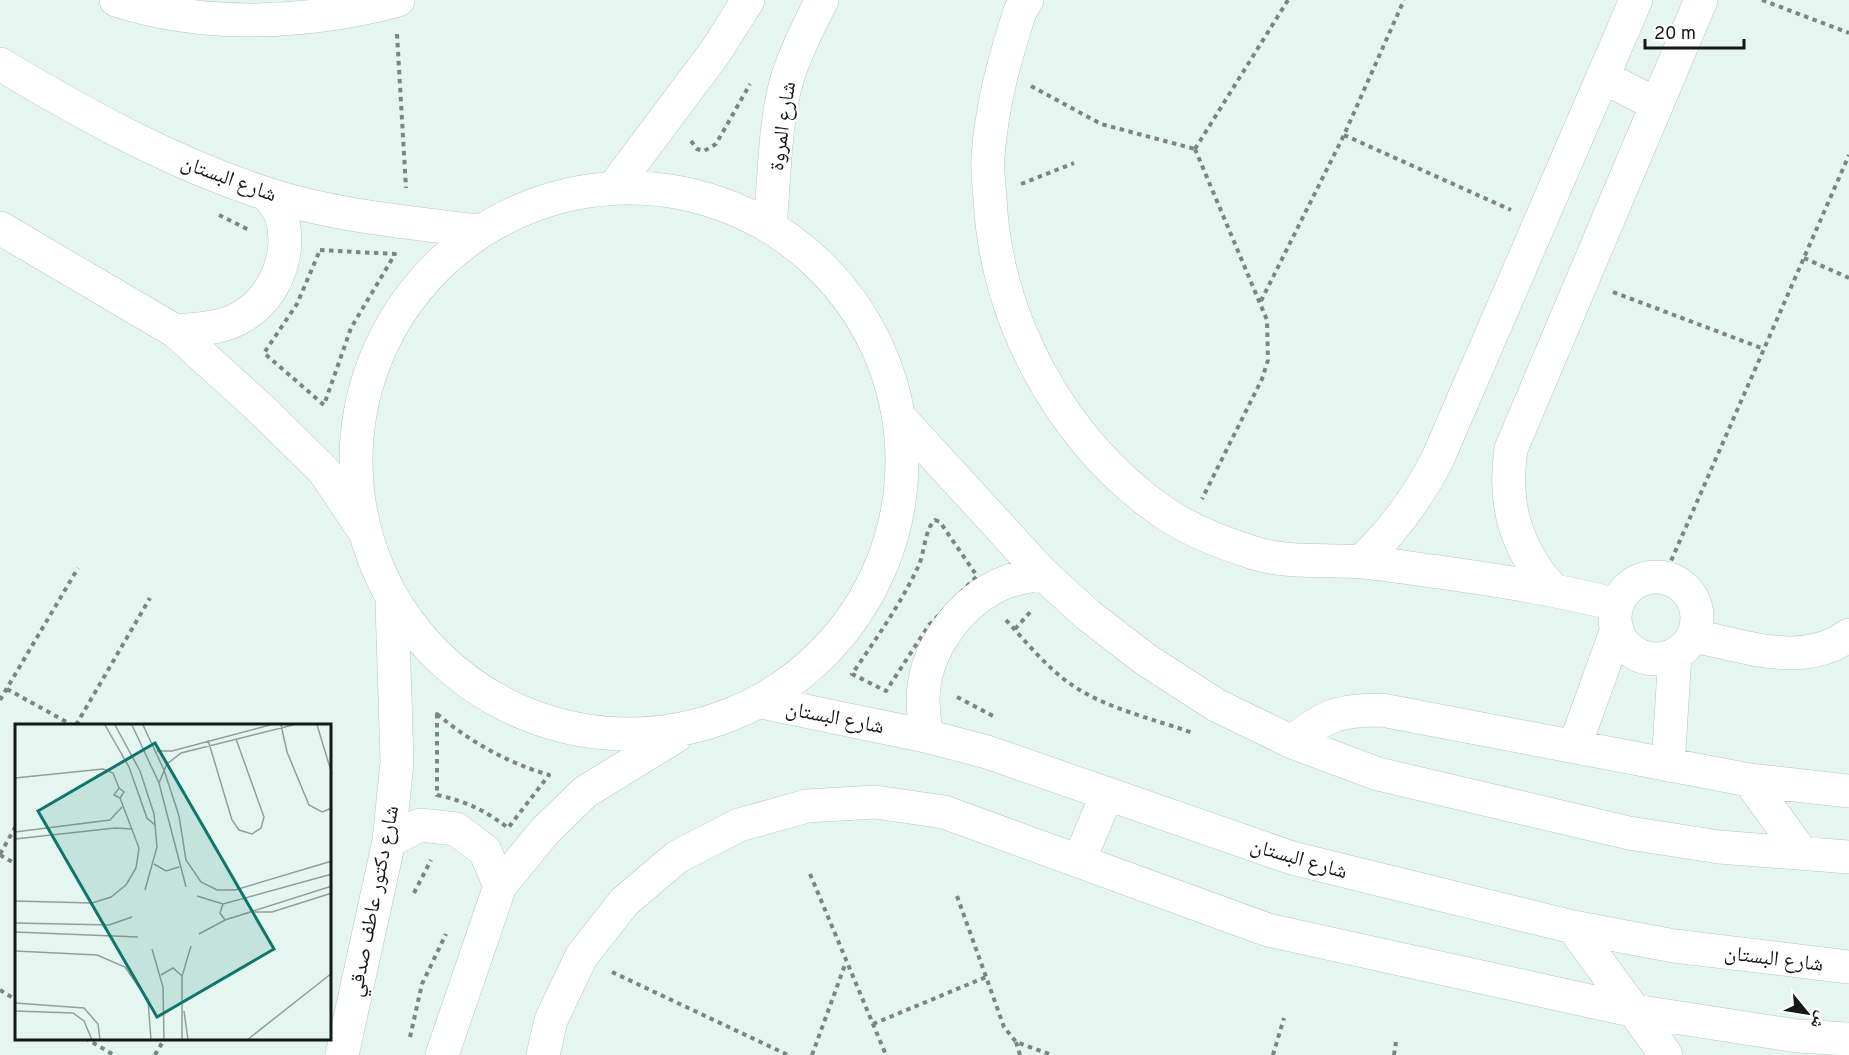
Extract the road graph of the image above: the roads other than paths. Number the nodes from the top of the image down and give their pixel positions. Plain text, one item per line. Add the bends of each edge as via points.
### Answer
1 (116, 0) edge
2 (397, 0) edge
3 (748, 0) edge
4 (822, 0) edge
5 (1027, 0) edge
6 (1636, 0) edge
7 (1701, 0) edge
8 (0, 64) edge
9 (1603, 77) junction
10 (1656, 104) junction
11 (615, 186) junction
12 (268, 195) junction
13 (770, 224) junction
14 (0, 228) edge
15 (478, 231) junction
16 (175, 331) junction
17 (900, 418) junction
18 (362, 527) junction
19 (1361, 562) junction
20 (1042, 573) junction
21 (1551, 588) junction
22 (392, 602) junction
23 (1617, 617) junction
24 (1849, 635) edge
25 (1684, 646) junction
26 (761, 702) junction
27 (686, 731) junction
28 (926, 735) junction
29 (1292, 742) junction
30 (1575, 745) junction
31 (1668, 765) junction
32 (1749, 780) junction
33 (1849, 792) edge
34 (1107, 794) junction
35 (388, 841) junction
36 (1801, 852) junction
37 (1849, 857) edge
38 (1079, 861) junction
39 (500, 886) junction
40 (1573, 927) junction
41 (1849, 967) edge
42 (1635, 1011) junction
43 (1849, 1039) edge
44 (1789, 1045) edge
45 (341, 1053) edge
46 (442, 1055) edge
47 (543, 1055) edge
48 (1666, 1055) edge

1 - 2 street via 150,11 228,20 307,17
3 - 11 street via 716,51
4 - 13 street, شارع المروة via 802,37 787,78 778,121
5 - 19 street via 997,84 988,159 992,235 1010,309 1042,378 1086,440 1121,479 1162,512 1208,537 1257,554 1309,562
6 - 9 street
7 - 10 street
8 - 12 street, شارع البستان via 66,104 176,160
9 - 10 street
9 - 19 street via 1427,481 1397,524
10 - 21 street via 1510,449 1508,498 1522,547
11 - 13 street via 695,194
11 - 15 street via 544,200
12 - 15 street, شارع البستان via 364,216
12 - 16 street via 280,213 285,243 280,272 265,298 242,317 214,327
13 - 17 street via 818,260 857,306 885,359
14 - 16 street
15 - 18 street via 416,288 373,361 354,443
16 - 18 street via 324,471
17 - 20 street
17 - 26 street via 900,502 876,582 827,651
18 - 22 street
19 - 21 street
20 - 28 street via 1006,582 973,601 947,628 930,661 924,689
20 - 29 street via 1145,659 1216,705
21 - 23 street
22 - 27 street via 433,656 487,698 529,717 550,726 618,737
22 - 35 street, شارع دكتور عاطف صدقي via 396,762
23 - 25 street via 1625,645 1639,656 1657,660
23 - 25 street via 1631,586 1641,580 1664,578 1681,585 1693,600 1697,617
23 - 30 street
24 - 25 street via 1814,652 1787,654
25 - 31 street
26 - 27 street
26 - 28 street, شارع البستان
27 - 39 street via 585,792 544,832
28 - 34 street, شارع البستان
29 - 30 street via 1319,721 1350,710 1382,710
29 - 36 street via 1378,774 1629,833 1719,847
30 - 31 street
31 - 32 street
32 - 33 street
32 - 36 street
34 - 38 street
34 - 40 street, شارع البستان via 1292,858
35 - 39 street via 420,825 456,829 485,851
35 - 45 street, شارع دكتور عاطف صدقي
36 - 37 street
38 - 42 street via 1268,930
38 - 47 street via 944,812 875,802 807,806 739,825 677,857 624,902 581,957 551,1020
39 - 46 street
40 - 41 street, شارع البستان via 1674,946
40 - 42 street
42 - 44 street
42 - 48 street
43 - 44 street

